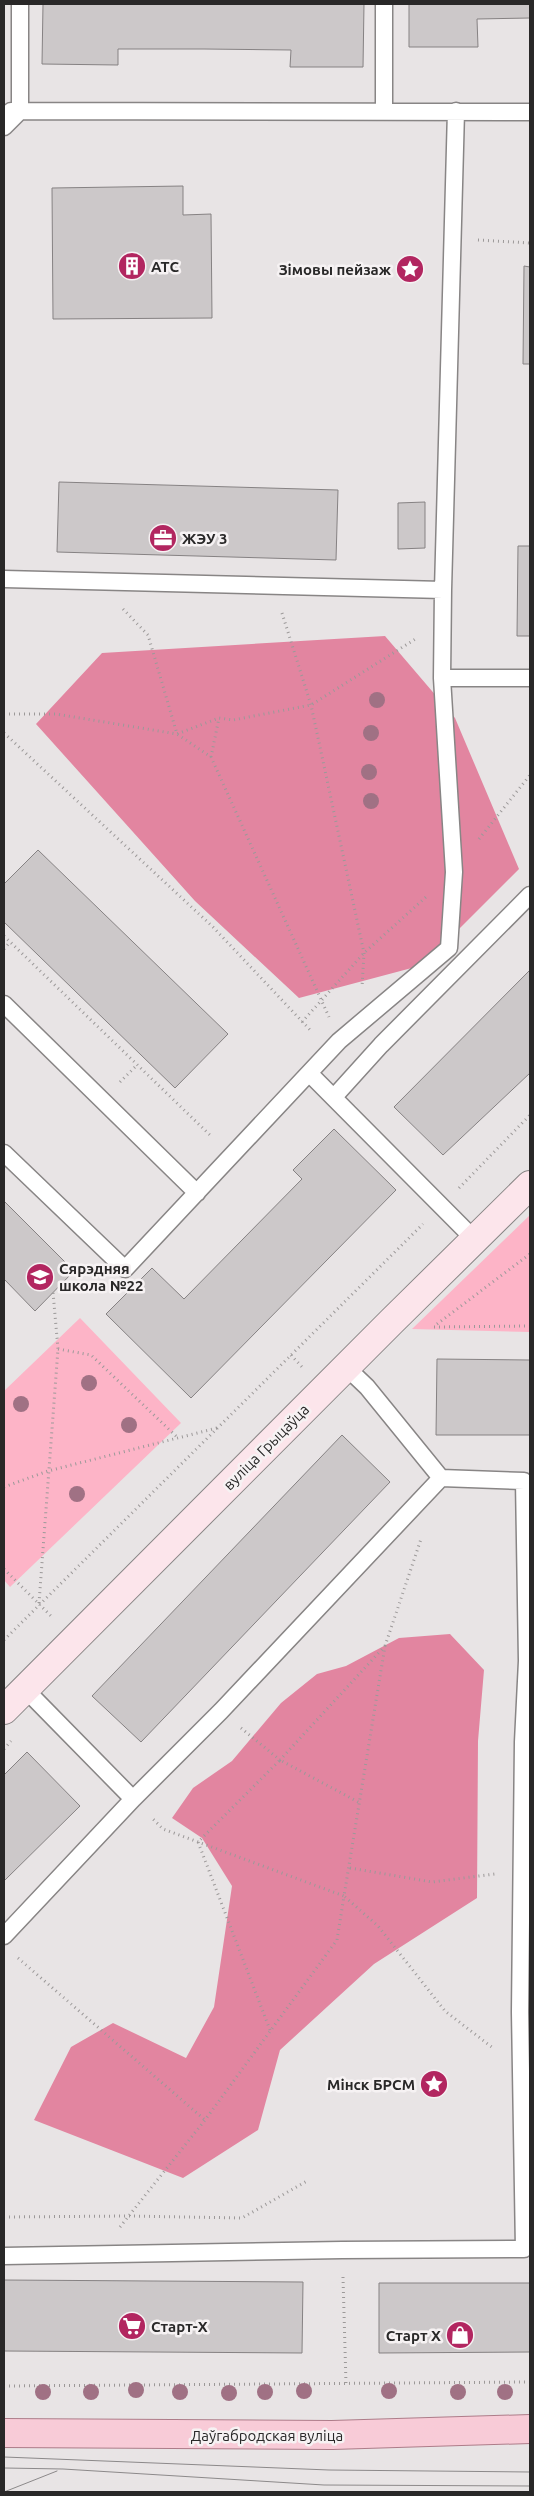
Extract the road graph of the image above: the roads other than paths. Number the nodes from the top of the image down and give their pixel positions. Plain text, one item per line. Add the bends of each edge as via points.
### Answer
1 (20, 4) edge
2 (384, 4) edge
3 (12, 111) edge
4 (384, 111) junction
5 (456, 111) junction
6 (530, 112) edge
7 (4, 127) edge
8 (4, 579) edge
9 (443, 590) junction
10 (442, 678) junction
11 (530, 678) edge
12 (530, 895) edge
13 (4, 1004) edge
14 (310, 1074) junction
15 (334, 1097) junction
16 (4, 1152) edge
17 (530, 1185) edge
18 (197, 1193) junction
19 (474, 1239) junction
20 (346, 1367) junction
21 (441, 1478) junction
22 (25, 1689) junction
23 (4, 1710) edge
24 (133, 1799) junction
25 (4, 1936) edge
26 (4, 2256) edge
27 (530, 2429) edge
28 (4, 2433) edge

1 - 3 lane
2 - 4 lane
3 - 4 lane
3 - 7 lane
4 - 5 lane
5 - 6 lane
5 - 9 lane
8 - 9 lane
9 - 10 lane
10 - 11 lane
10 - 14 lane via 454,872 448,948 360,1022
12 - 15 lane
13 - 18 lane
14 - 15 lane
14 - 18 lane
15 - 19 lane
16 - 18 lane via 125,1269
17 - 19 street, вуліца Грыцаўца
19 - 20 street, вуліца Грыцаўца
20 - 21 lane via 368,1387
20 - 22 street, вуліца Грыцаўца
21 - 24 lane via 221,1711
21 - 26 lane via 524,1481 527,1661 522,1871 524,2250
22 - 23 street, вуліца Грыцаўца
22 - 24 lane
24 - 25 lane
27 - 28 main road, Даўгабродская вуліца via 332,2436

